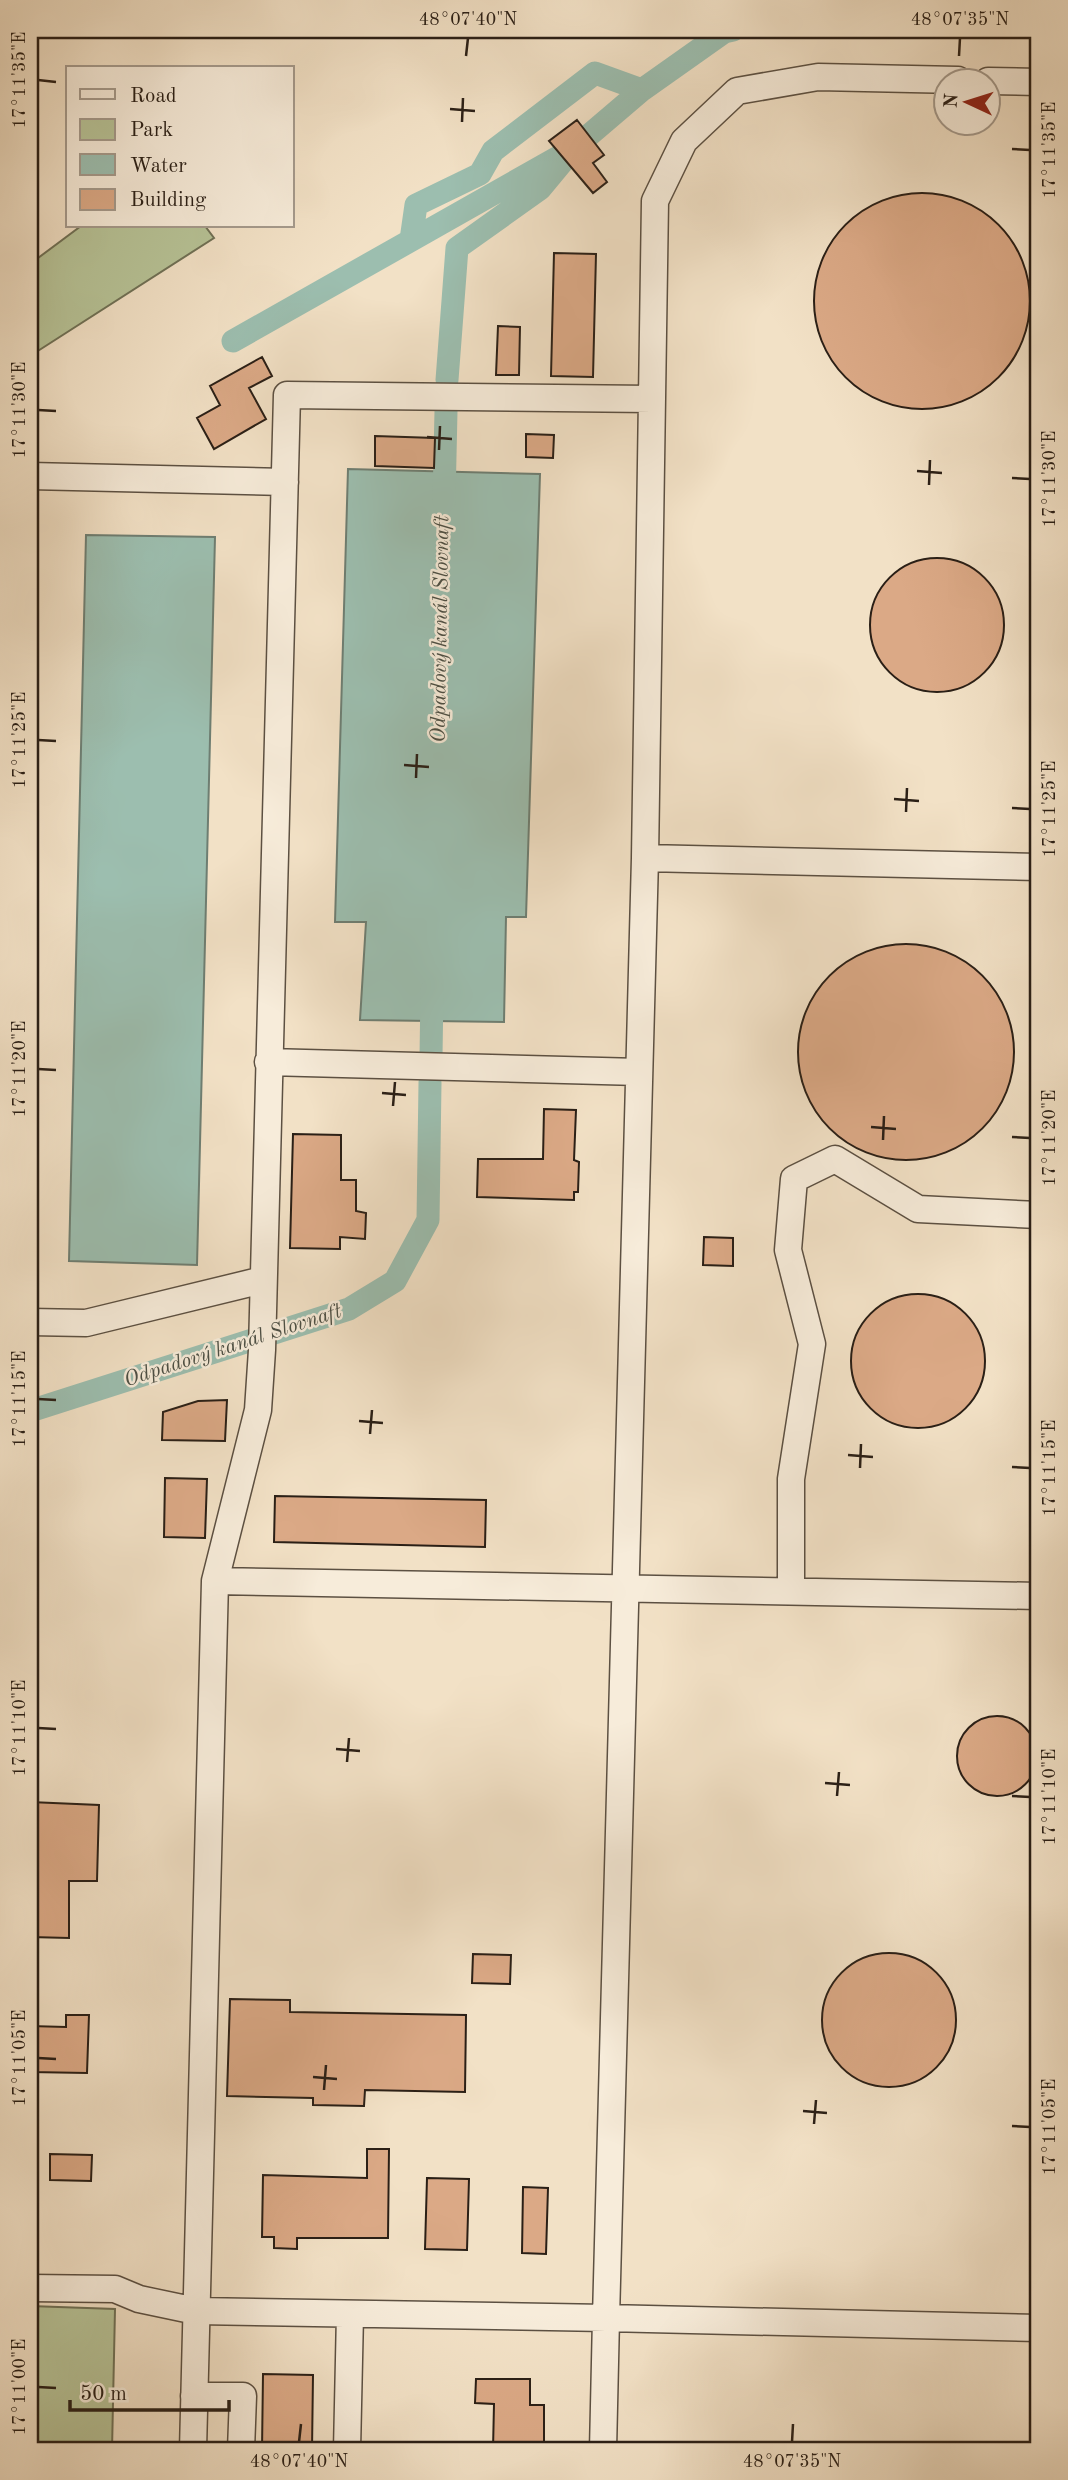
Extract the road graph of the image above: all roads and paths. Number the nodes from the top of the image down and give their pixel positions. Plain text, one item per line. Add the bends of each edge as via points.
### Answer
1 (932, 79) edge
2 (1002, 81) edge
3 (1038, 82) edge
4 (652, 399) junction
5 (30, 475) edge
6 (285, 482) junction
7 (645, 858) junction
8 (1038, 867) edge
9 (268, 1062) junction
10 (639, 1072) junction
11 (1038, 1215) edge
12 (263, 1280) junction
13 (30, 1322) edge
14 (215, 1581) junction
15 (626, 1586) junction
16 (791, 1590) junction
17 (1038, 1596) edge
18 (30, 2288) edge
19 (196, 2311) junction
20 (351, 2314) junction
21 (606, 2318) junction
22 (1038, 2328) edge
23 (194, 2396) junction
24 (193, 2450) edge
25 (241, 2450) edge
26 (347, 2450) edge
27 (603, 2450) edge

1 - 4 lane via 818,77 737,91 684,141 655,201
2 - 3 lane
4 - 6 lane via 287,395
4 - 7 lane
5 - 6 lane
6 - 9 lane
7 - 8 lane
7 - 10 lane
9 - 10 lane
9 - 12 lane
10 - 15 lane
11 - 16 lane via 918,1209 835,1159 794,1179 788,1250 812,1344 791,1479
12 - 13 lane via 86,1323
12 - 14 lane via 258,1410
14 - 15 lane
14 - 19 lane
15 - 16 lane
15 - 21 lane
16 - 17 lane
18 - 19 lane via 116,2289 139,2299
19 - 20 lane
19 - 23 lane
20 - 21 lane
20 - 26 lane
21 - 22 lane
21 - 27 lane
23 - 24 lane
23 - 25 lane via 243,2396

